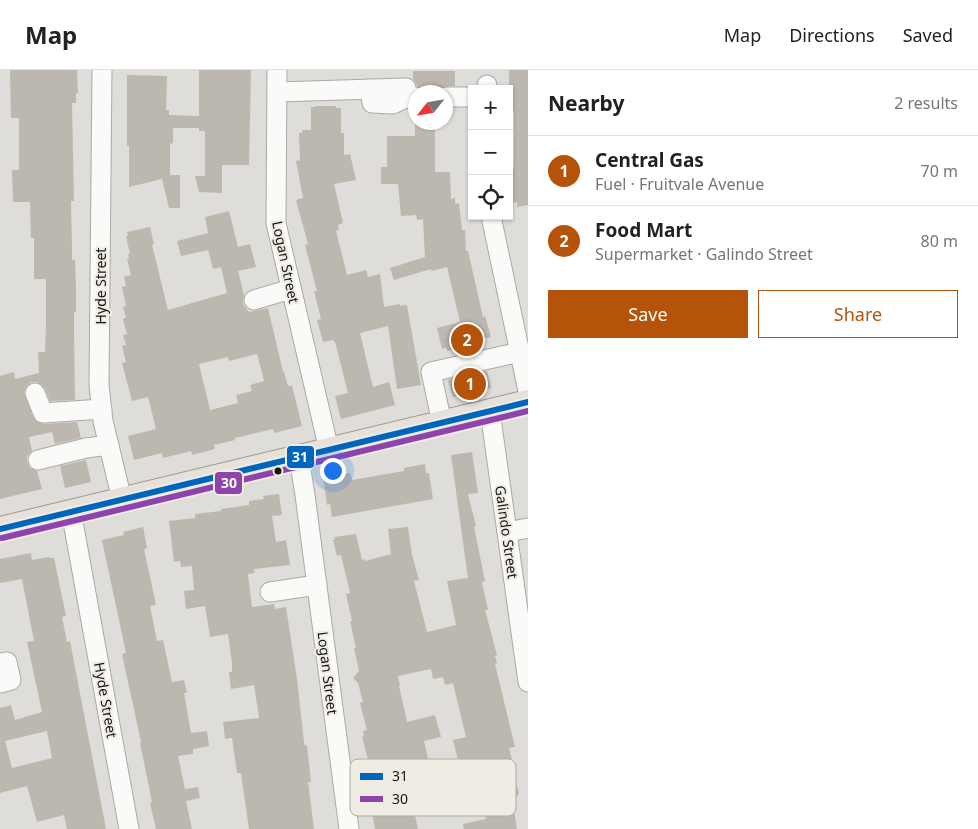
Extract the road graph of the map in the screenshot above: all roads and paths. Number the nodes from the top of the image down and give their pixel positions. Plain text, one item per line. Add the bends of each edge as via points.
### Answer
1 (102, 70) edge
2 (277, 70) edge
3 (277, 92) junction
4 (453, 97) edge
5 (468, 97) edge
6 (408, 98) edge
7 (492, 220) edge
8 (291, 289) junction
9 (254, 300) dead end
10 (520, 352) junction
11 (528, 391) edge
12 (35, 393) dead end
13 (528, 402) edge
14 (102, 409) junction
15 (490, 411) junction
16 (442, 423) junction
17 (109, 445) junction
18 (329, 450) junction
19 (299, 458) junction
20 (38, 460) dead end
21 (122, 500) junction
22 (71, 511) junction
23 (528, 528) edge
24 (0, 529) edge
25 (507, 532) junction
26 (317, 585) junction
27 (270, 592) dead end
28 (0, 663) edge
29 (528, 682) edge
30 (0, 683) edge
31 (129, 829) edge
32 (348, 829) edge

1 - 14 street, Hyde Street via 99,385
2 - 3 street, Logan Street
3 - 6 street via 370,89 372,104 393,104
3 - 8 street, Logan Street via 276,223
4 - 5 street
7 - 10 street
8 - 9 street
8 - 18 street, Logan Street
10 - 11 street
10 - 16 street via 432,372
12 - 14 street via 43,413
13 - 15 main road
14 - 17 street, Hyde Street
15 - 16 main road
15 - 25 street, Galindo Street
16 - 18 main road
17 - 20 street
17 - 21 street, Hyde Street
18 - 19 main road
19 - 21 main road
19 - 26 street, Logan Street
21 - 22 main road
22 - 24 main road
22 - 31 street, Hyde Street
23 - 25 street
25 - 29 street, Galindo Street
26 - 27 street
26 - 32 street, Logan Street
28 - 30 street via 7,662 11,680

